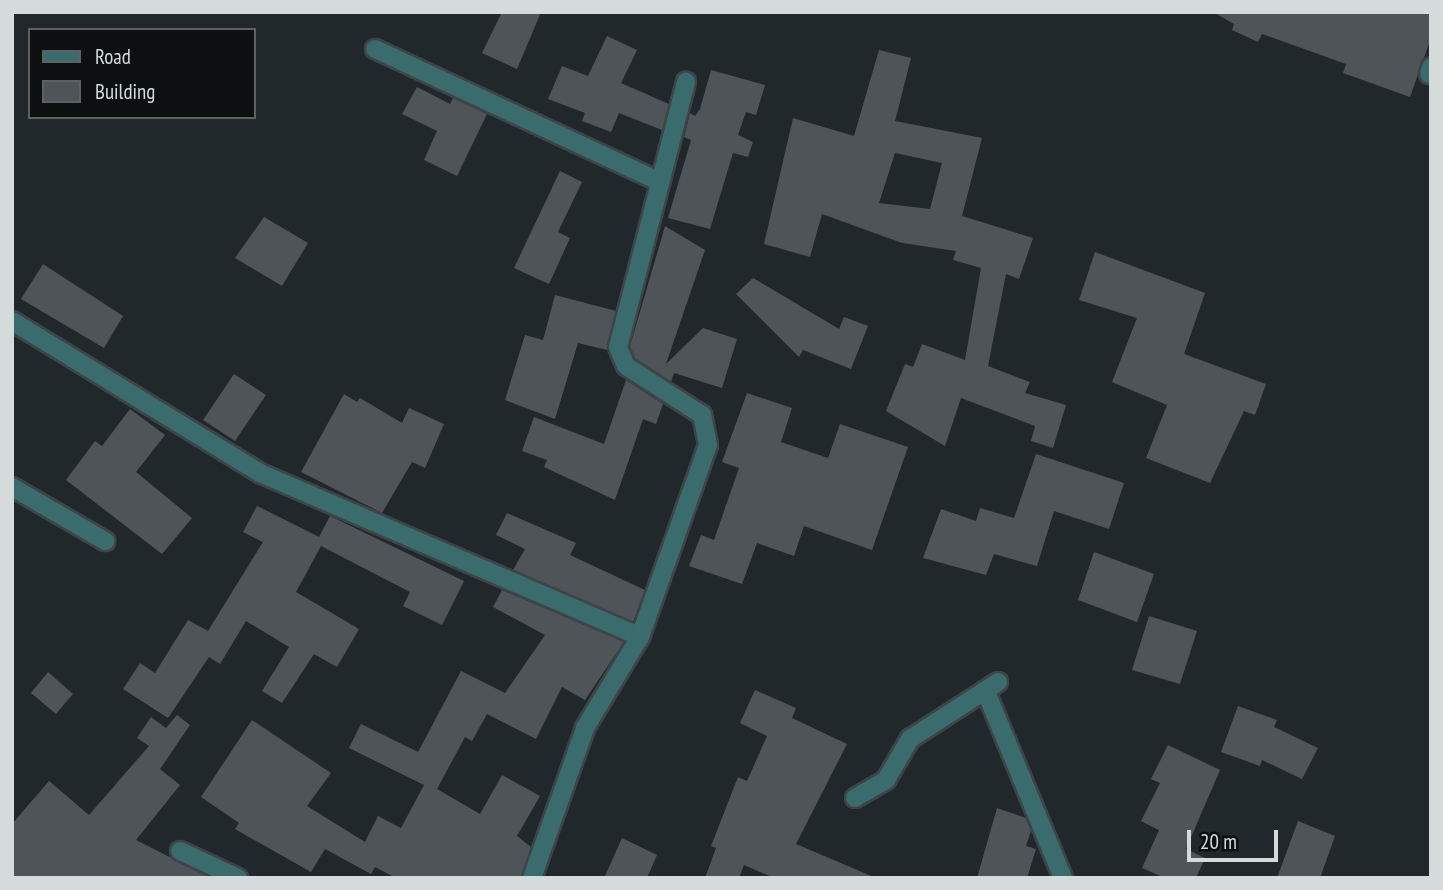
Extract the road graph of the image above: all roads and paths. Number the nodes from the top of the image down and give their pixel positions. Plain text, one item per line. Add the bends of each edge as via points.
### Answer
1 (375, 49) dead end
2 (687, 82) dead end
3 (660, 182) junction
4 (12, 321) edge
5 (12, 487) edge
6 (105, 541) dead end
7 (640, 637) junction
8 (855, 798) dead end
9 (180, 851) dead end
10 (238, 878) edge
11 (532, 878) edge
12 (1063, 878) edge

1 - 3 street
2 - 3 street
3 - 7 street via 619,358 702,415 708,445
4 - 7 street via 260,473
5 - 6 street
7 - 11 street via 584,728
8 - 12 street via 886,780 910,739 992,687
9 - 10 street

